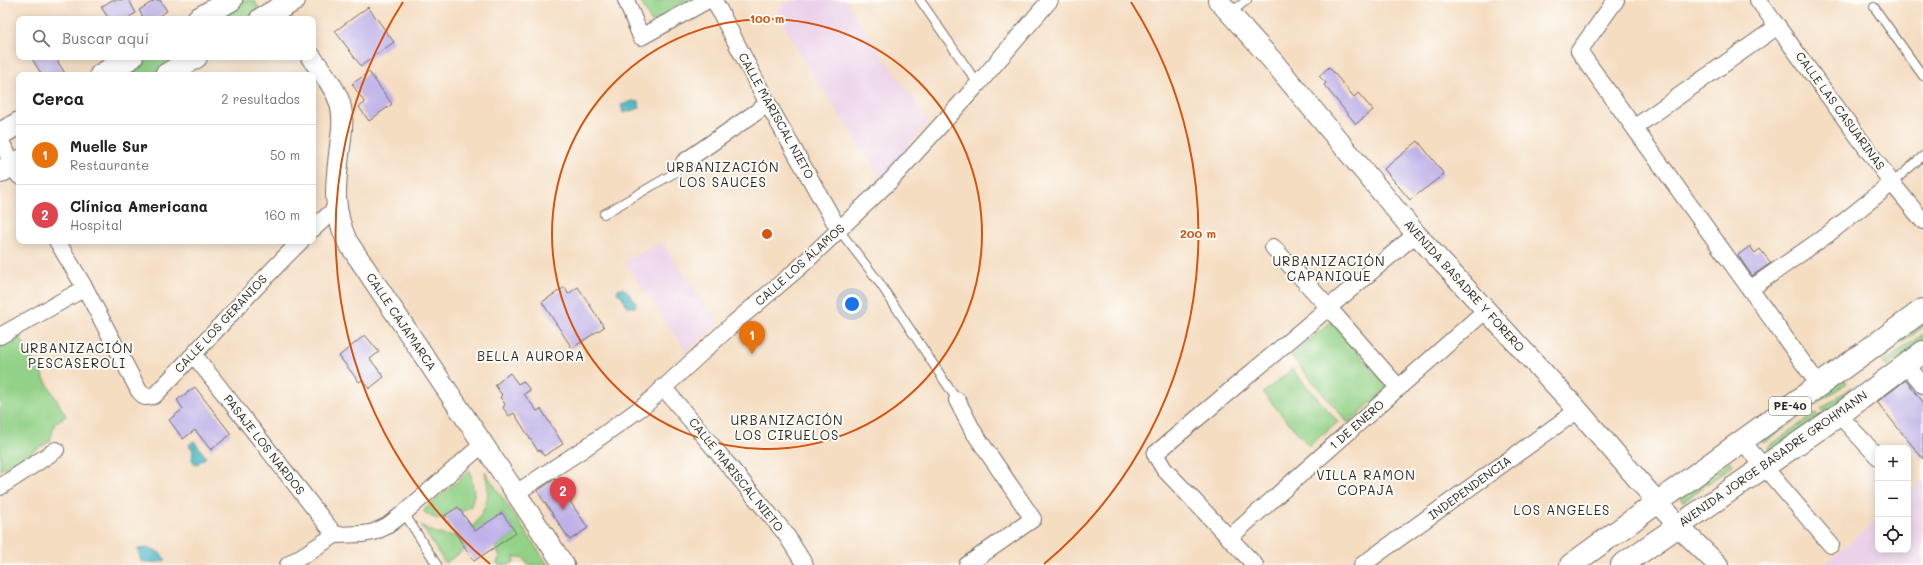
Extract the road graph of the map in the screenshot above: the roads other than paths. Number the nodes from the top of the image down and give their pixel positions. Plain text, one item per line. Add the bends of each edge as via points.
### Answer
1 (231, 0) edge
2 (294, 0) edge
3 (626, 0) edge
4 (708, 0) edge
5 (714, 0) edge
6 (920, 0) edge
7 (1050, 0) edge
8 (1247, 0) edge
9 (1616, 0) edge
10 (1758, 0) edge
11 (1224, 7) edge
12 (1874, 7) dead end
13 (271, 12) edge
14 (203, 16) edge
15 (1778, 26) junction
16 (127, 60) edge
17 (191, 60) edge
18 (313, 60) edge
19 (106, 72) edge
20 (171, 72) edge
21 (1923, 76) edge
22 (978, 84) junction
23 (768, 104) junction
24 (16, 125) edge
25 (1636, 127) junction
26 (0, 134) edge
27 (0, 140) edge
28 (1923, 156) edge
29 (684, 162) joint
30 (13, 169) edge
31 (1892, 183) junction
32 (336, 208) junction
33 (604, 214) dead end
34 (1923, 222) edge
35 (316, 226) edge
36 (839, 230) junction
37 (1416, 234) junction
38 (59, 244) edge
39 (298, 244) edge
40 (1273, 247) dead end
41 (85, 288) junction
42 (1750, 289) junction
43 (1329, 308) junction
44 (1923, 310) edge
45 (1485, 311) junction
46 (0, 336) edge
47 (194, 355) junction
48 (1915, 358) edge
49 (1854, 360) junction
50 (1819, 385) junction
51 (1923, 385) edge
52 (1876, 386) junction
53 (664, 387) junction
54 (1399, 388) junction
55 (957, 400) joint
56 (1578, 410) junction
57 (1839, 415) junction
58 (1742, 441) junction
59 (483, 444) junction
60 (56, 450) dead end
61 (1875, 454) edge
62 (1763, 466) junction
63 (0, 487) edge
64 (516, 493) junction
65 (1657, 503) junction
66 (404, 513) junction
67 (1678, 526) junction
68 (335, 535) junction
69 (1229, 538) junction
70 (1831, 545) dead end
71 (1574, 564) edge
72 (288, 565) edge
73 (437, 565) edge
74 (564, 565) edge
75 (805, 565) edge
76 (967, 565) edge
77 (1255, 565) edge
78 (1362, 565) edge
79 (1622, 565) edge
80 (1718, 565) edge

1 - 14 main road
2 - 13 main road
3 - 4 street via 641,37
5 - 23 street, CALLE MARISCAL NIETO
6 - 22 lane
7 - 22 street, CALLE LOS ÁLAMOS
8 - 11 lane
9 - 25 street via 1579,50
10 - 15 street, CALLE LAS CASUARINAS
11 - 37 street, AVENIDA BASADRE Y FORERO via 1271,59
12 - 21 lane
15 - 25 street
15 - 31 street, CALLE LAS CASUARINAS
16 - 19 main road
17 - 20 main road
18 - 32 street, CALLE CAJAMARCA via 336,93 343,118 336,175
22 - 36 street, CALLE LOS ÁLAMOS via 891,180
23 - 29 street
23 - 36 street, CALLE MARISCAL NIETO
24 - 26 main road
25 - 42 street
27 - 30 street
28 - 31 lane
29 - 33 lane via 676,172
31 - 34 street, CALLE LAS CASUARINAS
31 - 42 street
32 - 35 street
32 - 59 street, CALLE CAJAMARCA via 340,226 356,256
36 - 53 street, CALLE LOS ÁLAMOS
36 - 55 lane via 879,282
37 - 43 street
37 - 45 street, AVENIDA BASADRE Y FORERO
38 - 41 street
39 - 47 street, CALLE LOS GERANIOS
40 - 43 street
41 - 46 street
41 - 47 street, CALLE LOS GERANIOS via 139,391 145,397 154,396
42 - 50 street
43 - 54 street
43 - 69 street via 1155,454 1164,469
44 - 49 main road, PE-40
45 - 54 street, 1 DE ENERO
45 - 56 street, AVENIDA BASADRE Y FORERO
47 - 68 street, PASAJE LOS NARDOS
48 - 51 street
48 - 52 main road, AVENIDA JORGE BASADRE GROHMANN / PE-40
49 - 50 main road, PE-40
49 - 52 main road
50 - 58 main road, PE-40
52 - 57 main road, AVENIDA JORGE BASADRE GROHMANN / PE-40
53 - 64 street, CALLE LOS ÁLAMOS via 645,405 609,431
53 - 75 street, CALLE MARISCAL NIETO via 785,533
54 - 69 street, 1 DE ENERO
55 - 76 street via 973,431 1033,519
56 - 65 street, AVENIDA BASADRE Y FORERO
56 - 78 street, INDEPENDENCIA
57 - 61 street
57 - 62 main road, AVENIDA JORGE BASADRE GROHMANN / PE-40
58 - 62 street
58 - 65 main road, PE-40
59 - 64 street, CALLE CAJAMARCA
59 - 66 street
60 - 63 street
62 - 67 main road, AVENIDA JORGE BASADRE GROHMANN / PE-40
62 - 70 street
64 - 74 street, CALLE CAJAMARCA
65 - 67 street, AVENIDA BASADRE Y FORERO
65 - 71 main road, PE-40
66 - 68 street via 374,532
66 - 73 lane
67 - 79 main road, AVENIDA JORGE BASADRE GROHMANN / PE-40
67 - 80 street, AVENIDA BASADRE Y FORERO
68 - 72 street
69 - 77 street

